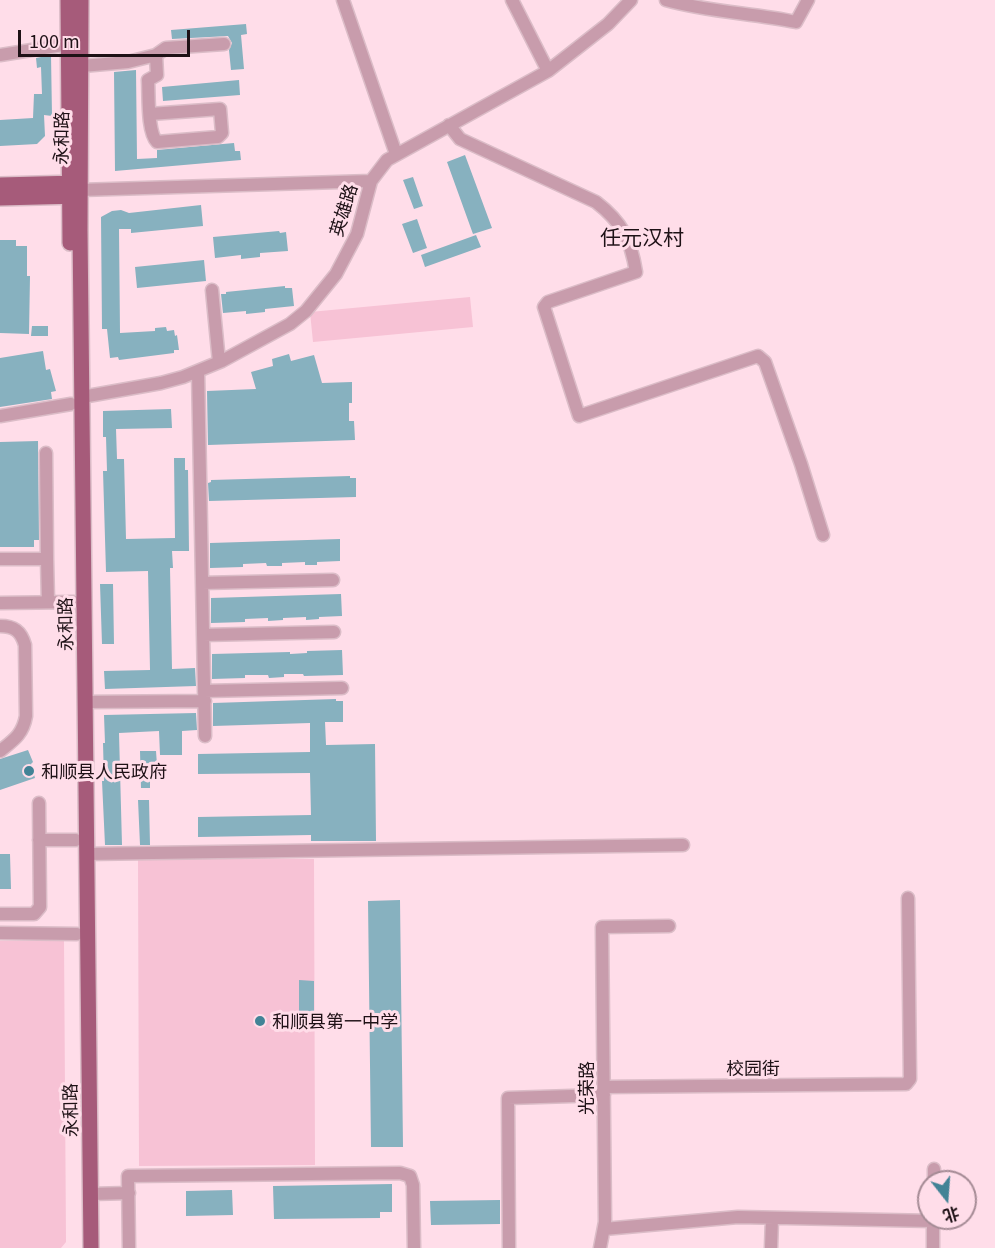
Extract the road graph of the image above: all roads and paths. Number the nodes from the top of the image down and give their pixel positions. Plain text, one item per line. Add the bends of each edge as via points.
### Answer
1 (68, 0) edge
2 (81, 0) edge
3 (343, 0) edge
4 (512, 0) edge
5 (631, 0) edge
6 (666, 0) edge
7 (807, 0) edge
8 (69, 44) junction
9 (224, 44) dead end
10 (0, 55) edge
11 (156, 55) junction
12 (82, 66) junction
13 (548, 71) junction
14 (150, 114) junction
15 (449, 125) junction
16 (396, 154) junction
17 (371, 181) junction
18 (0, 185) edge
19 (76, 189) junction
20 (0, 198) edge
21 (212, 290) dead end
22 (219, 362) junction
23 (198, 371) junction
24 (76, 400) junction
25 (0, 416) edge
26 (46, 453) dead end
27 (823, 534) dead end
28 (0, 559) edge
29 (47, 559) junction
30 (333, 580) dead end
31 (202, 583) junction
32 (48, 602) junction
33 (74, 602) junction
34 (0, 603) edge
35 (0, 626) edge
36 (334, 632) dead end
37 (203, 635) junction
38 (342, 688) dead end
39 (204, 696) junction
40 (85, 702) junction
41 (205, 736) dead end
42 (0, 751) edge
43 (39, 803) dead end
44 (39, 840) junction
45 (76, 840) junction
46 (683, 845) dead end
47 (87, 854) junction
48 (908, 898) dead end
49 (0, 914) edge
50 (669, 926) dead end
51 (0, 933) edge
52 (77, 933) junction
53 (604, 1091) junction
54 (129, 1193) junction
55 (90, 1194) junction
56 (772, 1218) junction
57 (917, 1219) edge
58 (604, 1229) junction
59 (933, 1230) edge
60 (81, 1248) edge
61 (91, 1248) edge
62 (129, 1248) edge
63 (414, 1248) edge
64 (509, 1248) edge
65 (600, 1248) edge
66 (771, 1248) edge
67 (933, 1248) edge

1 - 8 main road, 永和路
2 - 12 main road, 永和路
3 - 16 street
4 - 13 street
5 - 13 street, 英雄路 via 608,24
6 - 7 street via 796,22
8 - 10 street
8 - 19 main road, 永和路
9 - 11 street via 166,48
11 - 12 street
11 - 14 street via 157,75 148,80
12 - 19 main road, 永和路
13 - 15 street, 英雄路
14 - 14 street via 152,137 157,142 218,137 222,133 220,109
15 - 16 street, 英雄路
15 - 27 street via 460,138 596,202 613,214 622,227 636,272 548,302 544,307 579,416 758,356 765,363
16 - 17 street, 英雄路
17 - 19 street
17 - 22 street, 英雄路 via 357,234 347,255 306,311 290,324
18 - 19 main road
19 - 20 main road
19 - 24 main road, 永和路
21 - 22 street
22 - 23 street, 英雄路
23 - 24 street, 英雄路 via 161,383
23 - 31 street
24 - 25 street, 英雄路
24 - 33 main road, 永和路
24 - 40 main road, 永和路
26 - 29 street
28 - 29 street
29 - 32 street
30 - 31 street
31 - 37 street
32 - 33 street
32 - 34 street
33 - 45 main road, 永和路
35 - 42 street via 13,627 23,638 26,716 17,738
36 - 37 street
37 - 39 street
38 - 39 street
39 - 40 street
39 - 41 street
40 - 47 main road, 永和路
43 - 44 street
44 - 45 street
44 - 49 street via 40,907 34,914
45 - 52 main road, 永和路
46 - 47 street
47 - 55 main road, 永和路
48 - 53 street, 校园街 via 910,1080 902,1085
50 - 53 street, 光荣路 via 602,927
51 - 52 street
52 - 60 main road, 永和路
53 - 58 street, 光荣路
53 - 64 street, 校园街 via 508,1098
54 - 55 street
54 - 62 street
54 - 63 street via 128,1176 400,1173 410,1176 413,1185
55 - 61 main road, 永和路
56 - 57 street
56 - 58 street via 738,1217
56 - 66 street
58 - 65 street, 光荣路
59 - 67 street

